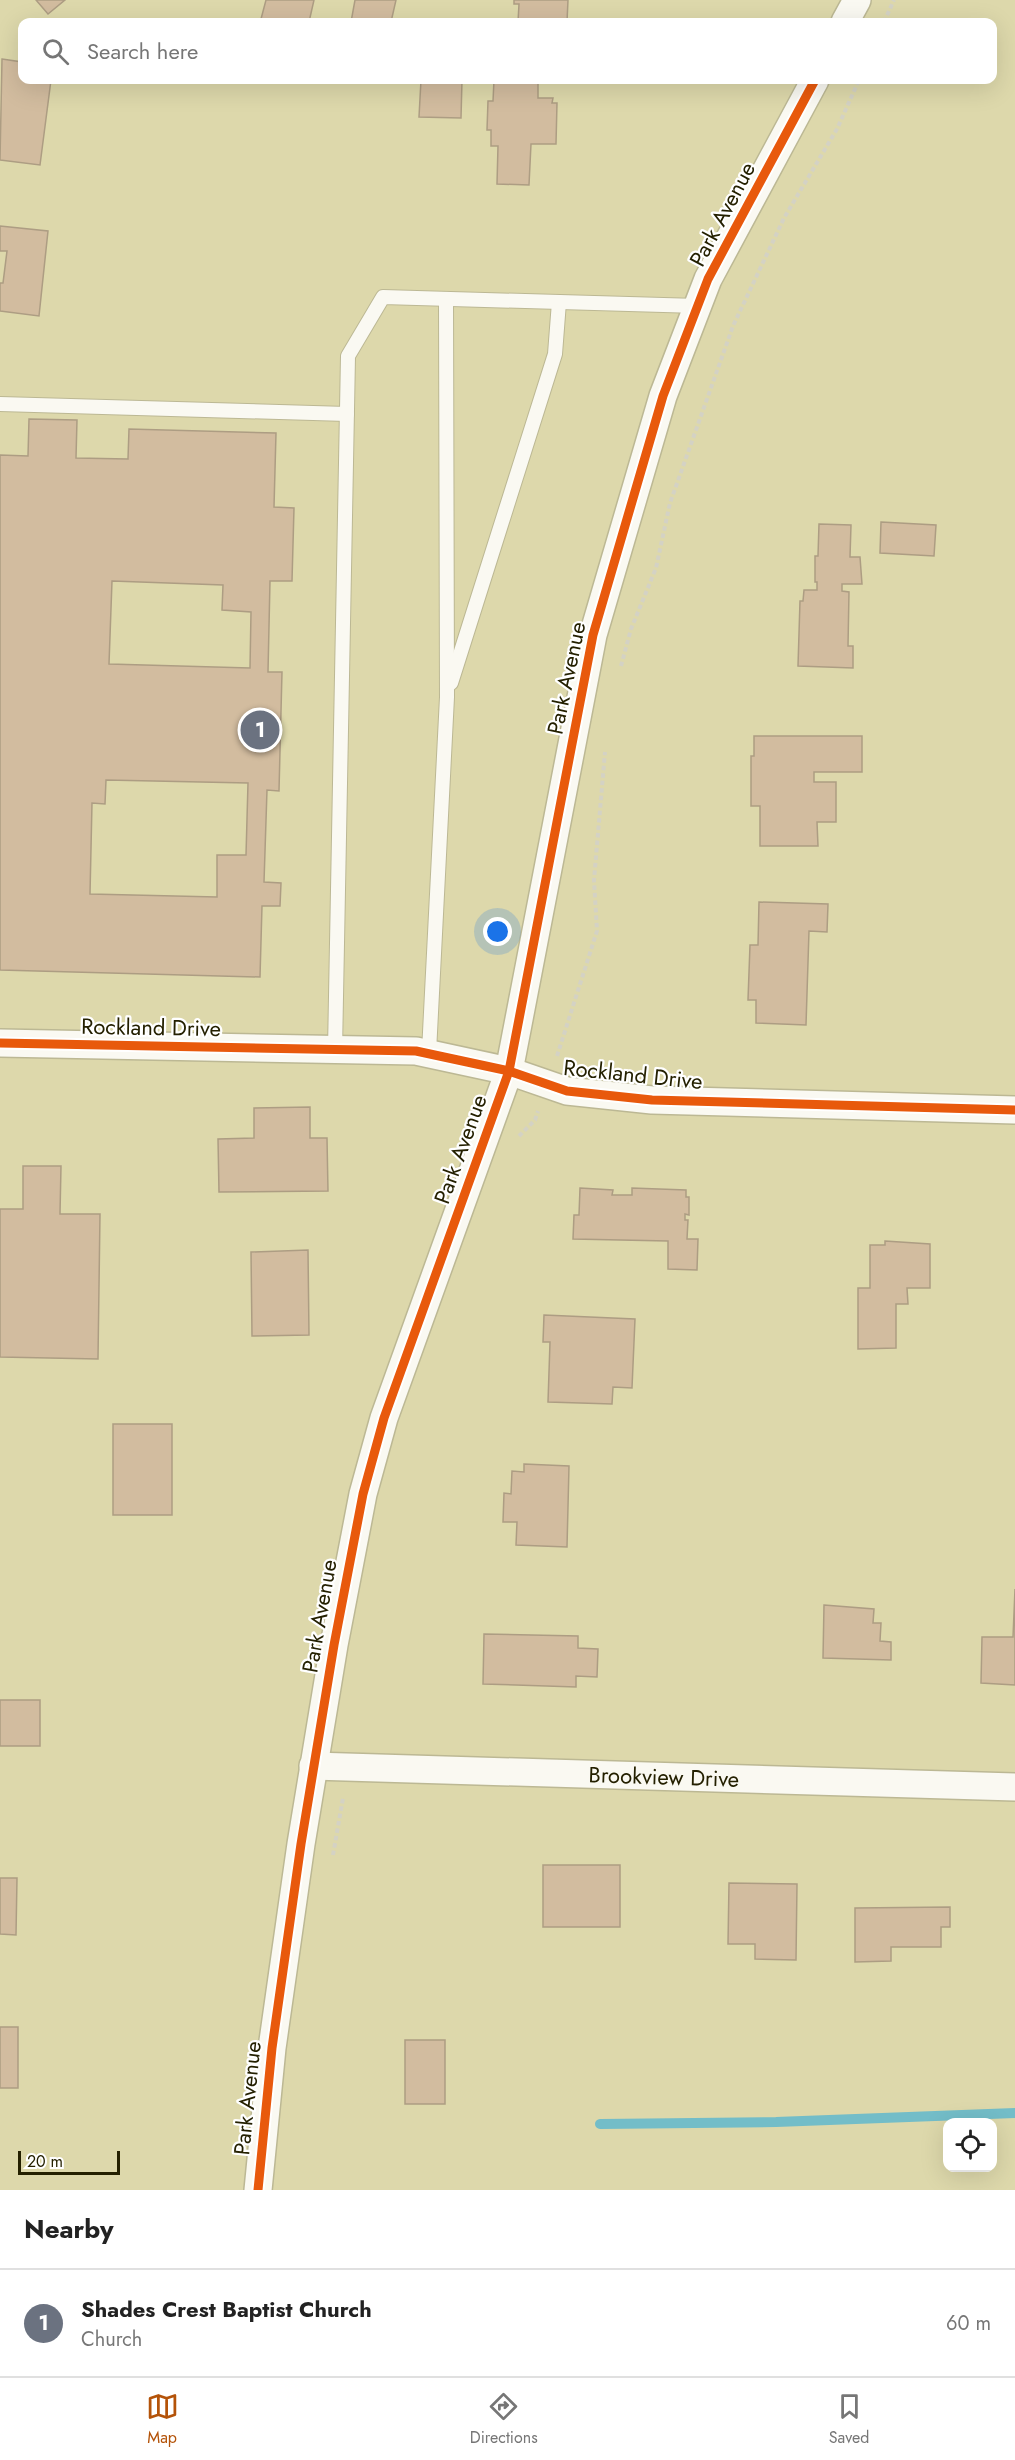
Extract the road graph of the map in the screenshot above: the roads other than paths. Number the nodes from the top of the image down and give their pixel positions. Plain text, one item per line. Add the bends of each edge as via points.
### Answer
1 (857, 0) edge
2 (847, 18) edge
3 (813, 84) edge
4 (446, 299) junction
5 (560, 302) junction
6 (698, 306) junction
7 (0, 404) edge
8 (347, 414) junction
9 (447, 697) junction
10 (0, 1043) edge
11 (335, 1050) junction
12 (429, 1052) junction
13 (509, 1071) junction
14 (1015, 1110) edge
15 (313, 1766) junction
16 (1015, 1787) edge
17 (258, 2190) edge

1 - 2 street
3 - 6 street, Park Avenue via 708,279
4 - 5 lane
4 - 8 lane via 383,297 348,356
4 - 9 lane
5 - 6 lane
5 - 9 lane via 555,354
6 - 13 street, Park Avenue via 663,396 593,636
7 - 8 lane
8 - 11 lane
9 - 12 lane
10 - 11 street, Rockland Drive
11 - 12 street, Rockland Drive
12 - 13 street, Rockland Drive
13 - 14 street, Rockland Drive via 567,1091 652,1100
13 - 15 street, Park Avenue via 384,1418 349,1560
15 - 16 street, Brookview Drive
15 - 17 street, Park Avenue via 272,2048

